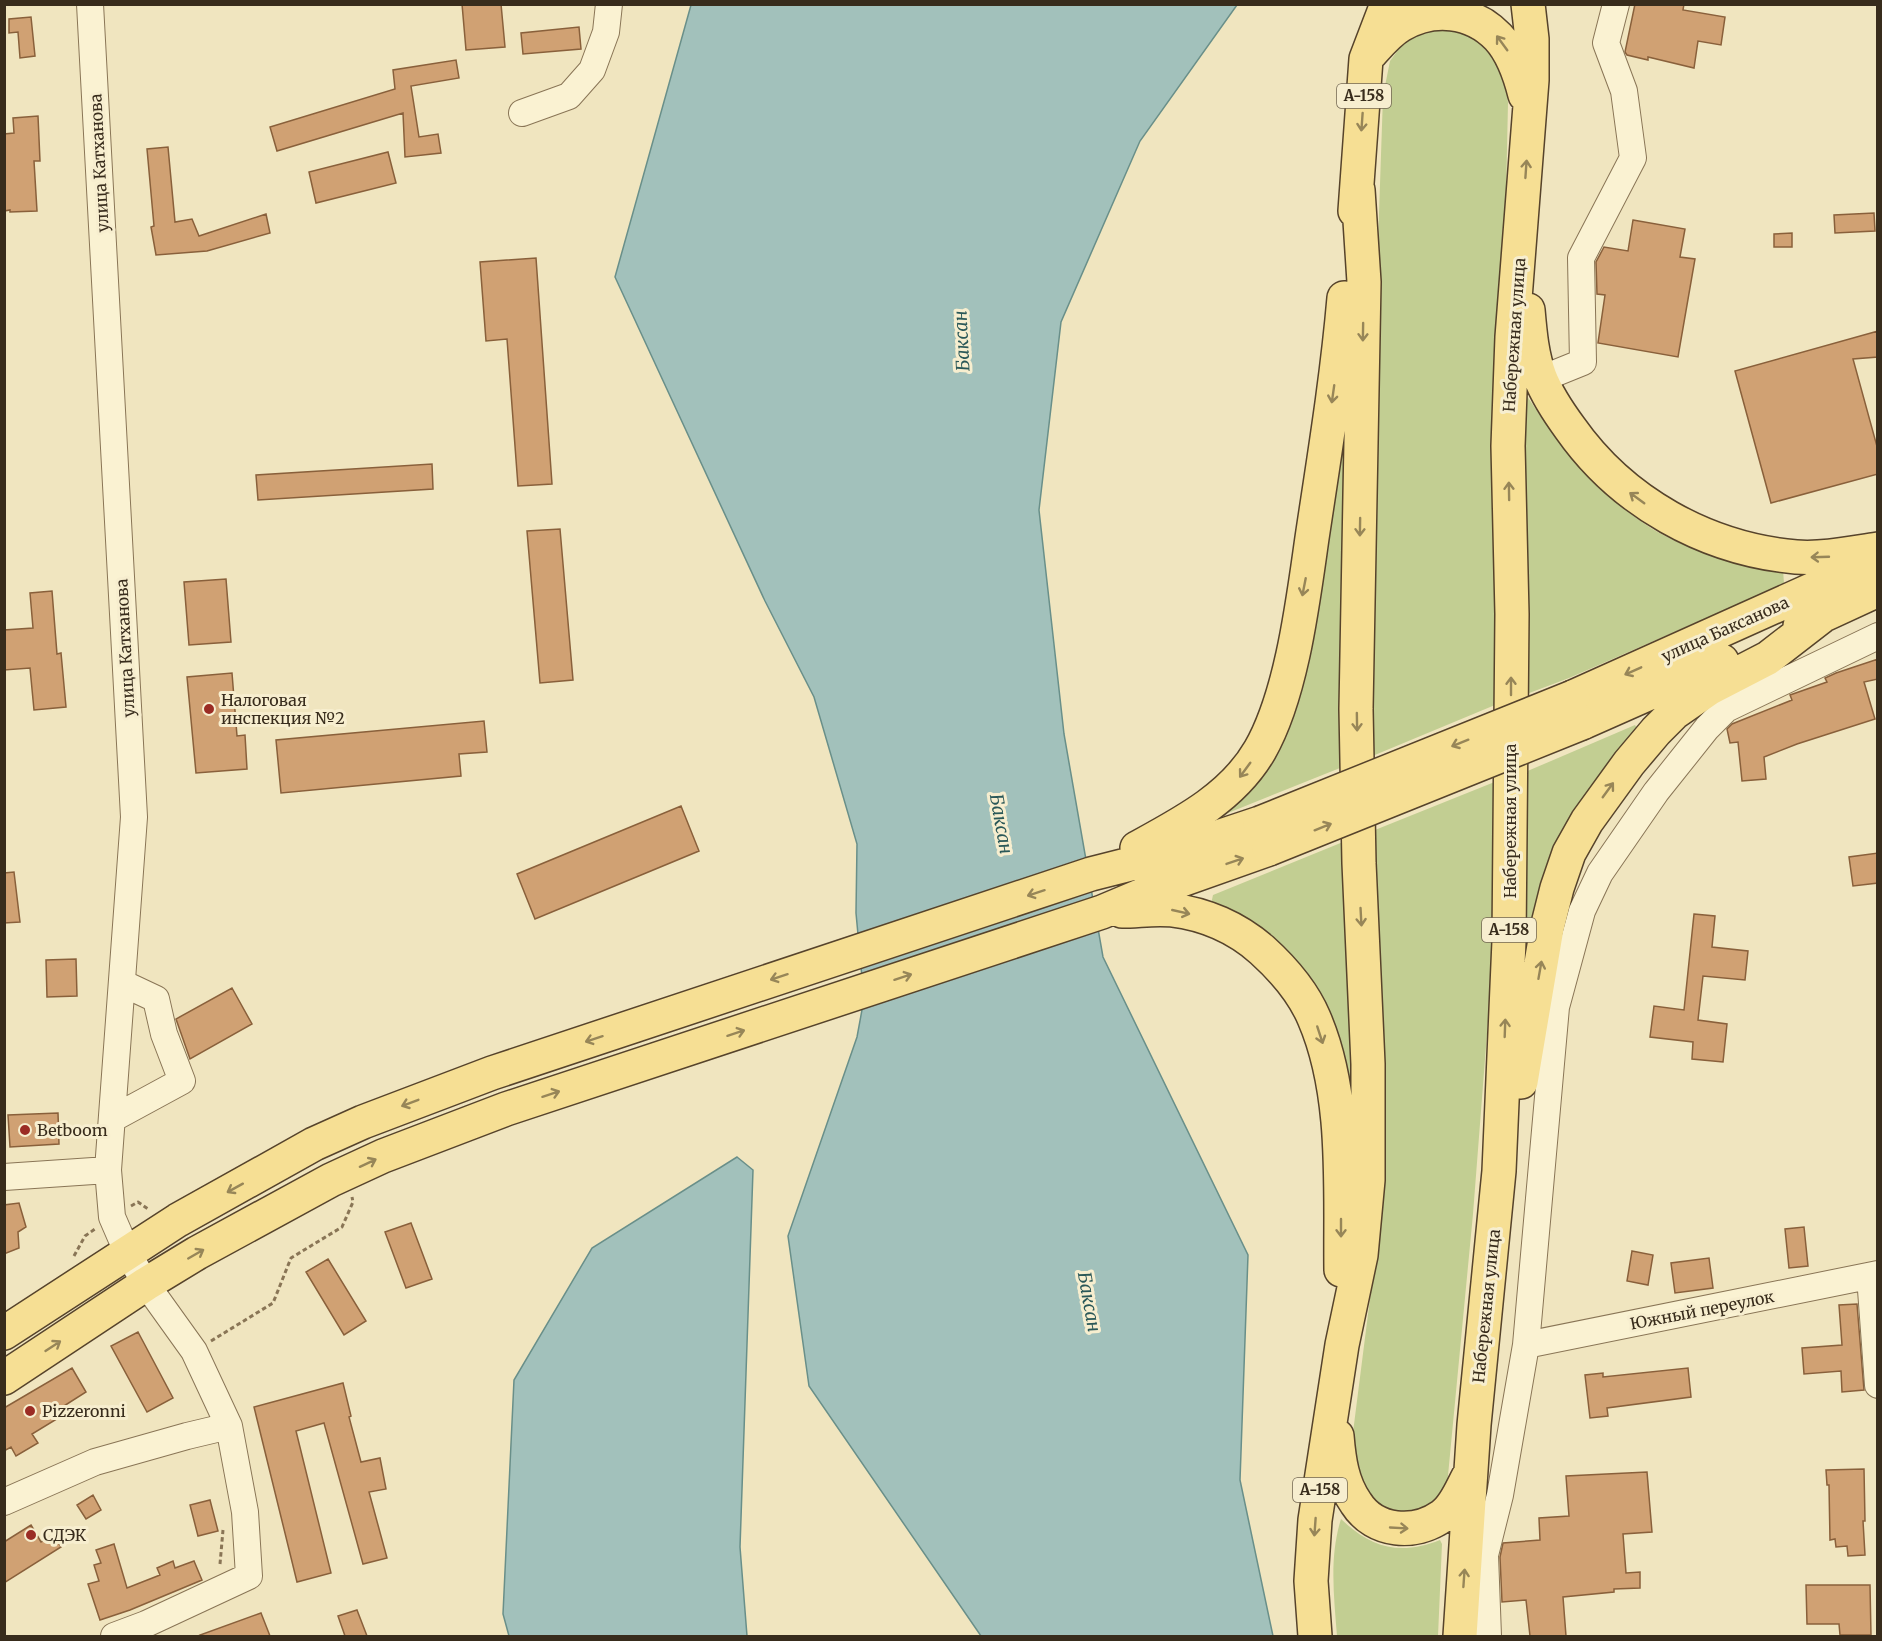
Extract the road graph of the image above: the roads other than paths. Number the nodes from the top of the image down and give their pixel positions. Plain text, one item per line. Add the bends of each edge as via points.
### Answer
1 (90, 4) edge
2 (609, 4) edge
3 (1387, 4) edge
4 (1528, 4) edge
5 (1616, 4) edge
6 (1366, 59) junction
7 (522, 113) dead end
8 (1530, 117) junction
9 (1358, 190) junction
10 (1522, 222) junction
11 (1541, 378) junction
12 (1878, 549) edge
13 (1878, 560) edge
14 (1878, 590) edge
15 (1821, 617) junction
16 (1878, 636) edge
17 (1577, 710) junction
18 (1265, 836) junction
19 (1091, 874) junction
20 (1102, 912) junction
21 (122, 983) junction
22 (112, 1119) junction
23 (108, 1170) junction
24 (1499, 1172) junction
25 (4, 1177) edge
26 (128, 1254) junction
27 (1874, 1275) edge
28 (146, 1284) junction
29 (4, 1333) edge
30 (1342, 1345) junction
31 (1526, 1345) junction
32 (4, 1378) edge
33 (1878, 1384) edge
34 (1334, 1396) junction
35 (229, 1426) junction
36 (1471, 1471) junction
37 (4, 1502) edge
38 (114, 1636) edge
39 (1315, 1636) edge
40 (1460, 1636) edge
41 (1488, 1636) edge

1 - 21 street, улица Катханова via 134,817
2 - 7 street via 606,32 592,70 569,96
3 - 6 main road, А-158
4 - 8 main road, Набережная улица / А-158 via 1532,39
5 - 11 street via 1606,43 1624,91 1633,158 1581,258 1583,362
8 -> 6 main road via 1522,83 1506,47 1485,24 1463,14 1441,12 1401,25 1383,38
6 -> 9 main road, А-158
10 -> 8 main road, Набережная улица / А-158
9 -> 19 main road via 1339,356 1308,564 1288,671 1275,714 1260,750 1239,778 1210,804
9 -> 30 main road, А-158 via 1364,282 1356,709 1368,1180 1361,1255
10 - 11 main road via 1532,349
24 -> 10 main road, Набережная улица / А-158 via 1509,918 1512,614 1508,446
12 -> 11 main road via 1798,557 1747,548 1685,527 1655,511 1605,470 1570,429
13 -> 17 main road, улица Баксанова
14 - 15 main road, улица Баксанова
15 - 17 main road, улица Баксанова
24 -> 15 main road via 1518,1099 1557,888 1569,853 1587,821 1629,763 1674,713 1710,688 1768,658
16 - 31 street via 1726,709 1656,792 1600,873 1582,911 1556,1007
17 - 18 main road, bridge
18 - 19 main road
20 -> 18 main road
19 -> 26 main road via 492,1073 363,1122 314,1144 207,1204
28 -> 20 main road via 331,1180 423,1139
20 -> 30 main road via 1172,910 1228,926 1274,960 1296,986 1314,1018 1336,1114 1341,1186
21 - 22 street, улица Катханова
21 - 22 street via 156,999 182,1082
22 - 23 street, улица Катханова
23 - 25 street
23 - 26 street, улица Катханова via 112,1217
24 - 36 main road, Набережная улица / А-158
26 - 28 street, улица Катханова
26 - 29 main road
27 - 31 street, Южный переулок
27 - 33 street
32 -> 28 main road
28 - 35 street, улица Катханова via 194,1351
30 - 34 main road, А-158
31 - 41 street via 1500,1495 1485,1555
34 -> 36 main road via 1340,1464 1346,1486 1357,1506 1372,1520 1389,1528 1409,1529 1426,1524 1444,1515 1457,1500
34 -> 39 main road, А-158 via 1315,1520 1311,1581
35 - 37 street via 95,1461
35 - 38 street, улица Катханова via 245,1512 249,1576
40 -> 36 main road, Набережная улица / А-158

